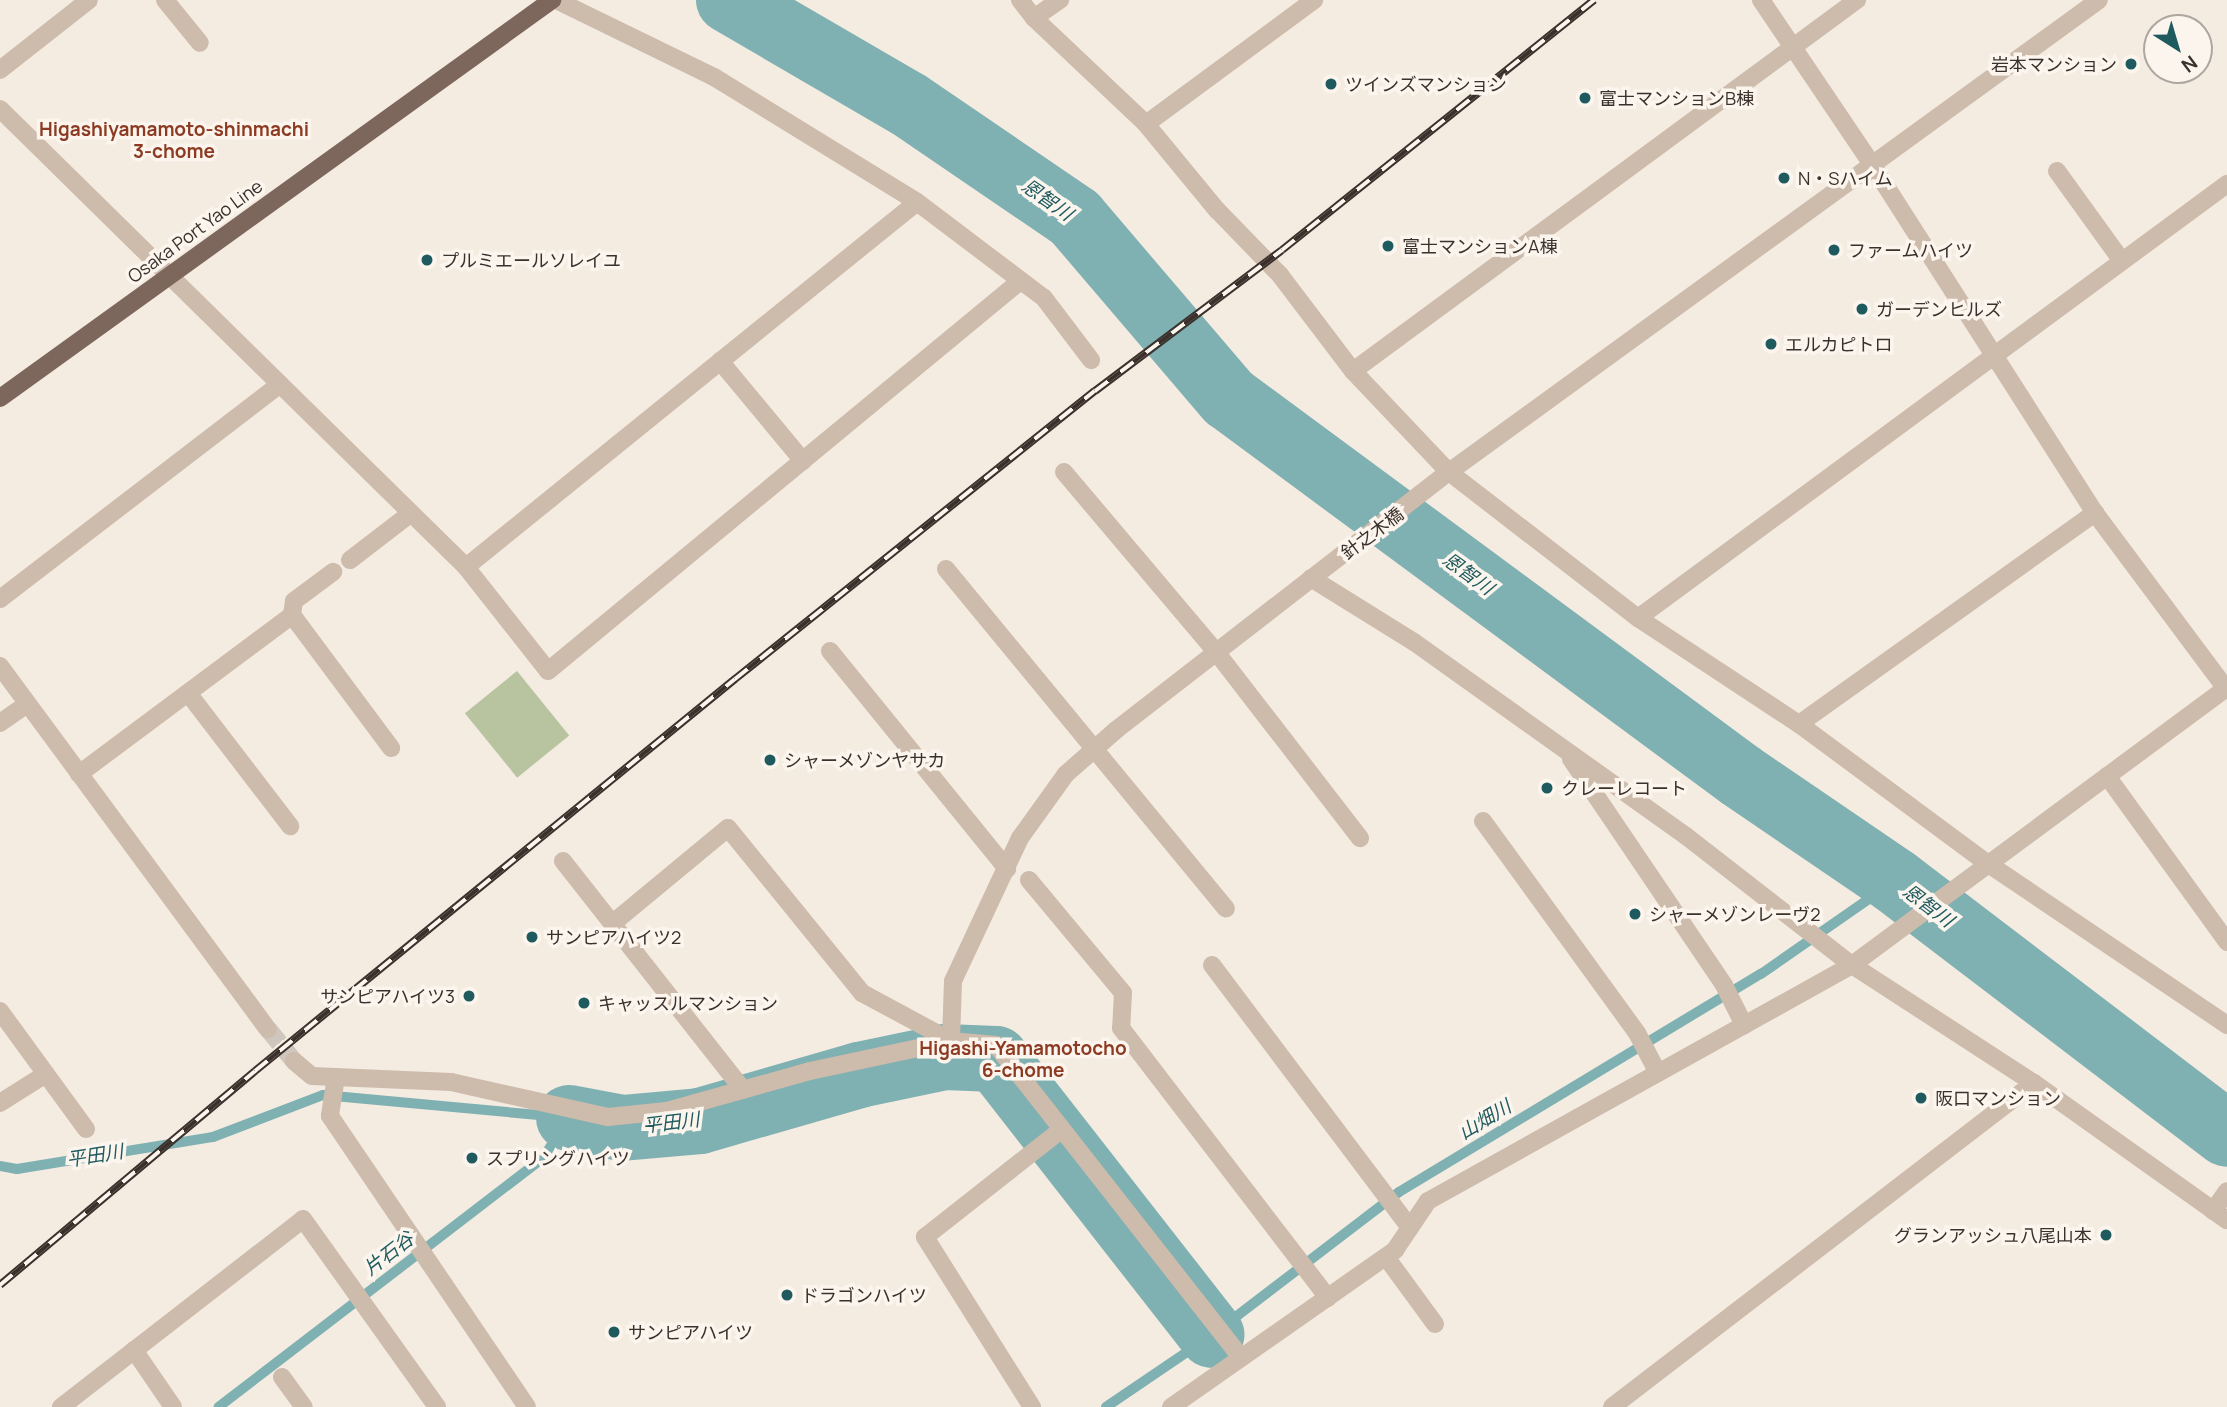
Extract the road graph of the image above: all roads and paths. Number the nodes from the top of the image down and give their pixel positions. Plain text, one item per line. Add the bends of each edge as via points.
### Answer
1 (89, 0) edge
2 (165, 0) edge
3 (554, 0) edge
4 (1020, 0) edge
5 (1060, 0) edge
6 (1314, 0) edge
7 (1761, 0) edge
8 (1857, 0) edge
9 (2099, 0) edge
10 (1034, 18) junction
11 (200, 43) dead end
12 (1794, 46) junction
13 (0, 70) edge
14 (0, 109) edge
15 (1146, 124) junction
16 (1873, 166) junction
17 (2057, 171) dead end
18 (2227, 184) edge
19 (917, 202) junction
20 (2122, 261) junction
21 (170, 276) junction
22 (1019, 282) junction
23 (1996, 354) junction
24 (1091, 360) dead end
25 (720, 361) junction
26 (1353, 371) junction
27 (280, 384) junction
28 (0, 398) edge
29 (803, 461) junction
30 (1064, 472) dead end
31 (1450, 472) junction
32 (411, 513) junction
33 (2095, 513) junction
34 (349, 560) dead end
35 (466, 567) junction
36 (946, 569) dead end
37 (333, 572) dead end
38 (1311, 578) junction
39 (0, 599) edge
40 (292, 615) junction
41 (1638, 618) junction
42 (830, 651) dead end
43 (1217, 653) junction
44 (0, 666) edge
45 (2227, 689) edge
46 (188, 693) junction
47 (27, 704) junction
48 (0, 723) edge
49 (1799, 724) junction
50 (391, 748) dead end
51 (1563, 748) junction
52 (1094, 750) junction
53 (79, 775) junction
54 (2107, 775) junction
55 (1483, 821) dead end
56 (290, 826) dead end
57 (1360, 838) dead end
58 (564, 861) dead end
59 (1985, 865) junction
60 (1007, 869) junction
61 (1029, 880) dead end
62 (1226, 909) dead end
63 (612, 923) junction
64 (2227, 942) edge
65 (1859, 959) junction
66 (1212, 965) dead end
67 (0, 1011) edge
68 (2227, 1025) edge
69 (1744, 1026) junction
70 (268, 1029) tunnel mouth
71 (951, 1041) junction
72 (294, 1061) tunnel mouth
73 (1658, 1073) junction
74 (46, 1074) junction
75 (336, 1077) junction
76 (2035, 1083) junction
77 (744, 1090) junction
78 (0, 1103) edge
79 (86, 1129) dead end
80 (1061, 1130) junction
81 (2222, 1205) edge
82 (1410, 1228) junction
83 (1386, 1257) junction
84 (1328, 1298) junction
85 (1434, 1324) dead end
86 (134, 1350) junction
87 (1241, 1358) junction
88 (282, 1377) dead end
89 (61, 1407) edge
90 (173, 1407) edge
91 (304, 1407) edge
92 (437, 1407) edge
93 (527, 1407) edge
94 (1032, 1407) edge
95 (1171, 1407) edge
96 (1612, 1407) edge

1 - 13 street
2 - 11 street
3 - 19 street via 714,77
3 - 21 main road, Osaka Port Yao Line
4 - 10 street
5 - 10 street
6 - 15 street
7 - 12 street
8 - 12 street
9 - 16 street, 針之木橋
10 - 15 street
12 - 16 street
12 - 26 street
14 - 21 street
15 - 26 street via 1217,210 1280,275
16 - 23 street
16 - 31 street, 針之木橋
17 - 20 street
18 - 20 street
19 - 22 street
19 - 25 street
20 - 23 street
21 - 27 street
21 - 28 main road, Osaka Port Yao Line
22 - 24 street via 1044,298
22 - 29 street
23 - 33 street
23 - 41 street
25 - 29 street
25 - 35 street
26 - 31 street
27 - 32 street
27 - 39 street
29 - 35 street via 548,671
30 - 43 street
31 - 38 street, 針之木橋
31 - 41 street
32 - 34 street
32 - 35 street
33 - 45 street
33 - 49 street
36 - 52 street
37 - 40 street via 294,601
38 - 43 street, 針之木橋
38 - 51 street via 1415,642
40 - 46 street
40 - 50 street
41 - 49 street
42 - 60 street
43 - 52 street, 針之木橋
43 - 57 street
44 - 47 street
45 - 54 street
46 - 53 street
46 - 56 street
47 - 48 street
47 - 53 street
49 - 59 street
51 - 65 street via 1828,946
51 - 69 street via 1724,985
52 - 60 street, 針之木橋 via 1066,774 1020,838
52 - 62 street
53 - 70 street
54 - 59 street
54 - 64 street
55 - 73 street via 1637,1033
58 - 63 street
59 - 65 street
59 - 68 street
60 - 71 street, 針之木橋 via 953,981
61 - 84 street via 1123,993 1121,1028
63 - 71 street via 728,828 862,993
63 - 77 street
65 - 69 street
65 - 76 street
66 - 82 street
67 - 74 street
69 - 73 street
71 - 77 street
71 - 80 street via 996,1045
72 - 75 street via 312,1076
73 - 82 street via 1428,1201
74 - 78 street
74 - 79 street
75 - 77 street via 451,1082 608,1117 667,1111
75 - 93 street via 330,1116
76 - 81 street
76 - 96 street
80 - 87 street
80 - 94 street via 925,1237
82 - 83 street
83 - 84 street
83 - 85 street
84 - 87 street
86 - 89 street
86 - 90 street
86 - 92 street via 303,1219
87 - 95 street
88 - 91 street

